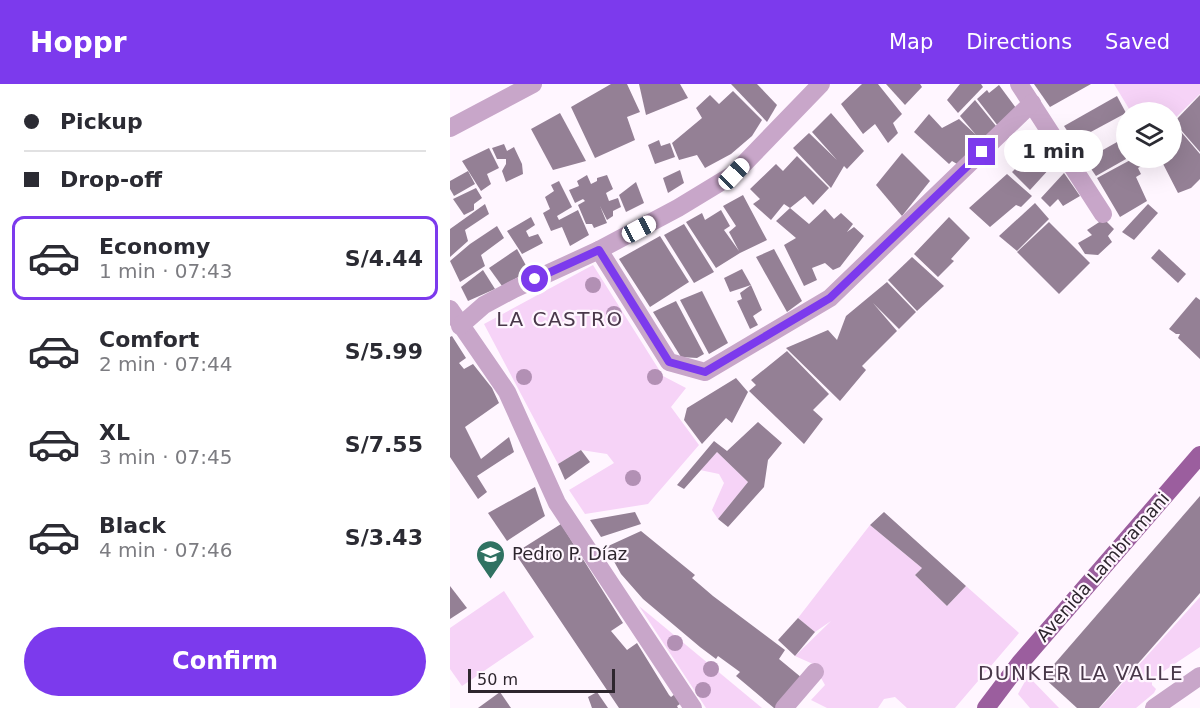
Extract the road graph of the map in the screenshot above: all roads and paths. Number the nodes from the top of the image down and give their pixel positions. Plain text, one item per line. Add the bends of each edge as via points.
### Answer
1 (533, 84) edge
2 (821, 84) edge
3 (1019, 84) edge
4 (1032, 103) junction
5 (450, 128) edge
6 (1103, 214) dead end
7 (599, 250) junction
8 (450, 309) edge
9 (460, 326) junction
10 (1200, 455) edge
11 (815, 672) dead end
12 (1200, 676) edge
13 (693, 708) edge
14 (784, 708) edge
15 (986, 708) edge
16 (1154, 708) edge

1 - 5 street
2 - 7 street via 734,174
3 - 4 street
4 - 6 street
4 - 7 street via 830,298 705,372 669,362
7 - 9 street via 514,288 484,305
8 - 9 street
9 - 13 street via 507,392 557,503
10 - 15 main road, Avenida Lambramani via 1020,663
11 - 14 street
12 - 16 street

